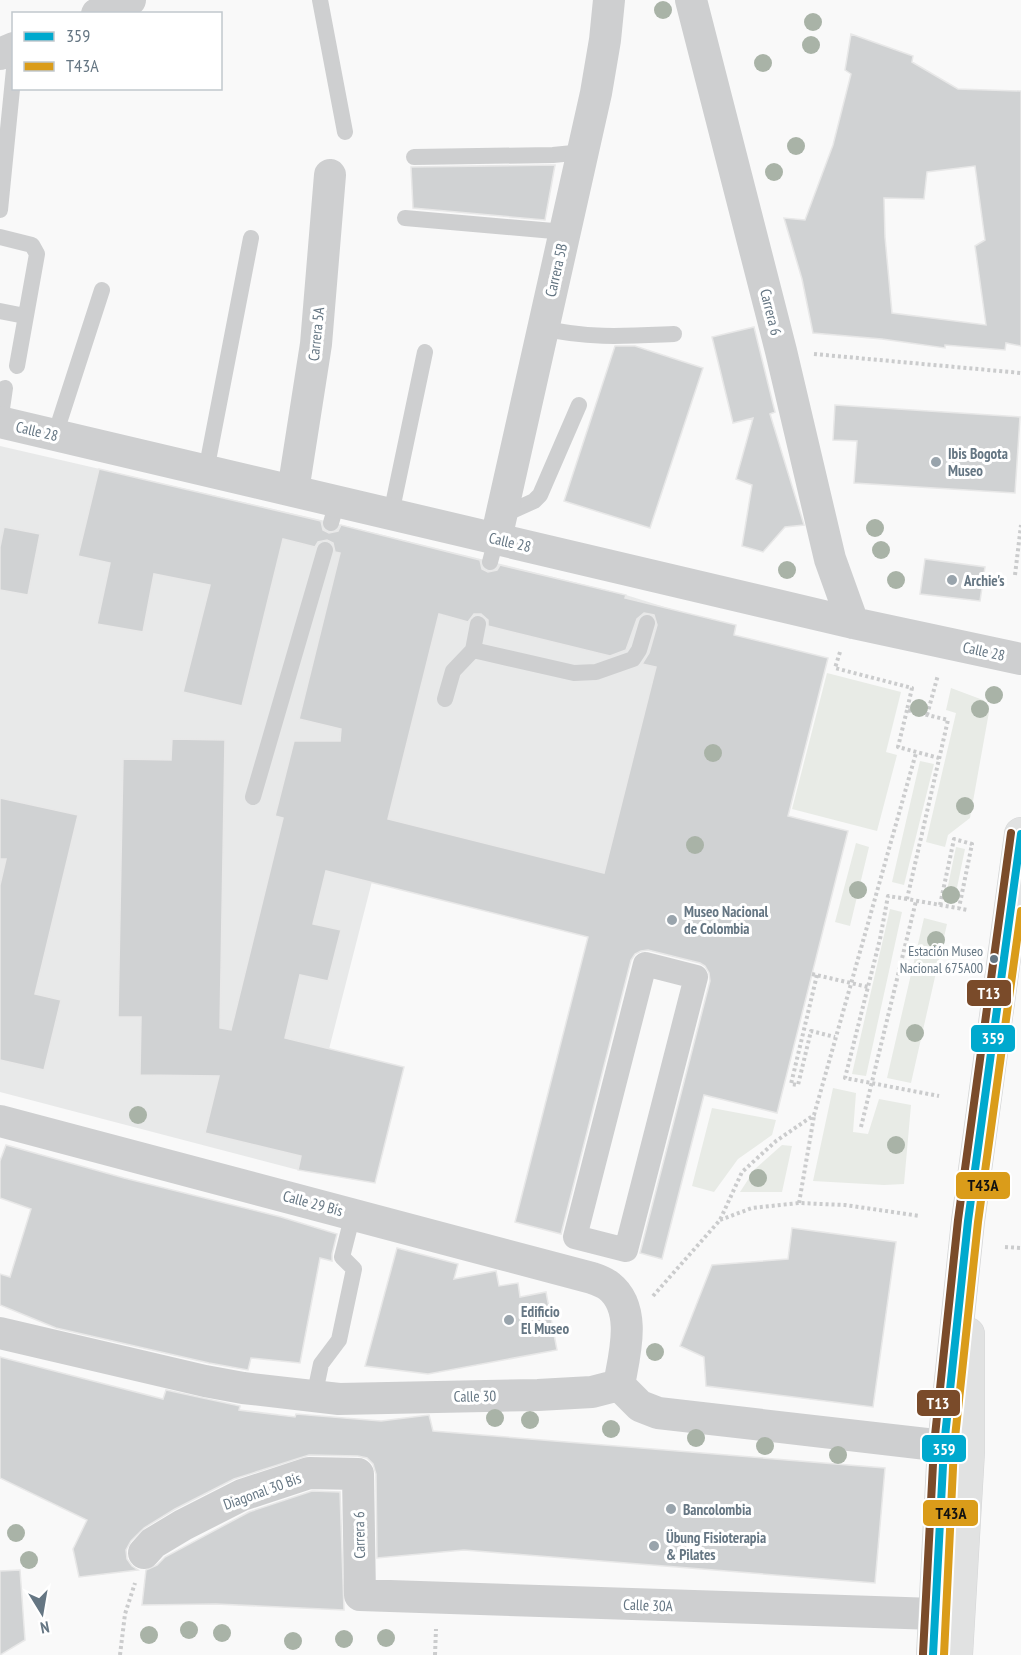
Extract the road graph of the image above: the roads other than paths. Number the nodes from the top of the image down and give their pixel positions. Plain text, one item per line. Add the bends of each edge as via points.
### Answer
1 (130, 0) edge
2 (320, 0) edge
3 (609, 0) edge
4 (691, 0) edge
5 (102, 12) edge
6 (12, 89) edge
7 (345, 132) dead end
8 (583, 152) junction
9 (414, 157) dead end
10 (330, 175) dead end
11 (0, 210) edge
12 (405, 218) dead end
13 (565, 232) junction
14 (0, 237) edge
15 (251, 238) dead end
16 (102, 290) dead end
17 (0, 311) edge
18 (25, 316) junction
19 (543, 328) junction
20 (674, 334) dead end
21 (425, 351) dead end
22 (17, 366) dead end
23 (5, 388) dead end
24 (579, 405) dead end
25 (0, 422) edge
26 (55, 435) junction
27 (206, 471) junction
28 (293, 491) junction
29 (391, 514) junction
30 (495, 539) junction
31 (325, 550) dead end
32 (647, 623) dead end
33 (853, 623) junction
34 (478, 624) dead end
35 (473, 650) junction
36 (1021, 660) edge
37 (445, 699) dead end
38 (253, 797) dead end
39 (1021, 834) edge
40 (0, 1121) edge
41 (353, 1214) junction
42 (968, 1221) junction
43 (626, 1250) joint
44 (0, 1333) edge
45 (619, 1385) junction
46 (314, 1397) junction
47 (944, 1446) junction
48 (358, 1474) joint
49 (144, 1553) road end
50 (360, 1595) joint
51 (935, 1614) junction
52 (933, 1655) edge
53 (956, 1655) edge

1 - 5 street
2 - 7 lane
3 - 8 street, Carrera 5B via 602,62
4 - 33 street, Carrera 6 via 830,559
6 - 11 lane
8 - 9 lane
8 - 13 street, Carrera 5B
10 - 28 street, Carrera 5A via 316,344
12 - 13 lane
13 - 19 street, Carrera 5B
14 - 18 lane via 32,245 37,254
15 - 27 lane
16 - 26 lane
17 - 18 lane
18 - 22 lane
19 - 20 lane via 606,338
19 - 30 street, Carrera 5B
21 - 29 lane
23 - 25 lane
24 - 30 lane via 540,495
25 - 26 street, Calle 28
26 - 27 street, Calle 28
27 - 28 street, Calle 28
28 - 29 street, Calle 28 via 334,512
29 - 30 street, Calle 28
30 - 33 street, Calle 28
31 - 38 lane
32 - 35 lane via 633,659 590,673 574,673
33 - 36 street, Calle 28
34 - 35 lane
35 - 37 lane via 453,671
39 - 42 main road
40 - 41 street, Calle 29 Bis
41 - 45 street, Calle 29 Bis via 610,1286 619,1299 627,1330
41 - 46 lane via 342,1257 354,1269 339,1340 321,1364
42 - 47 main road
42 - 53 main road via 968,1452
43 - 43 street via 574,1237 645,964 696,976
44 - 46 street, Calle 30 via 160,1372
45 - 46 street, Calle 30 via 592,1392 538,1395
45 - 47 street via 640,1406 658,1413
47 - 51 main road
48 - 49 street, Diagonal 30 Bis via 309,1473 242,1495 183,1525
48 - 50 street, Carrera 6
50 - 51 street, Calle 30A
51 - 52 main road

